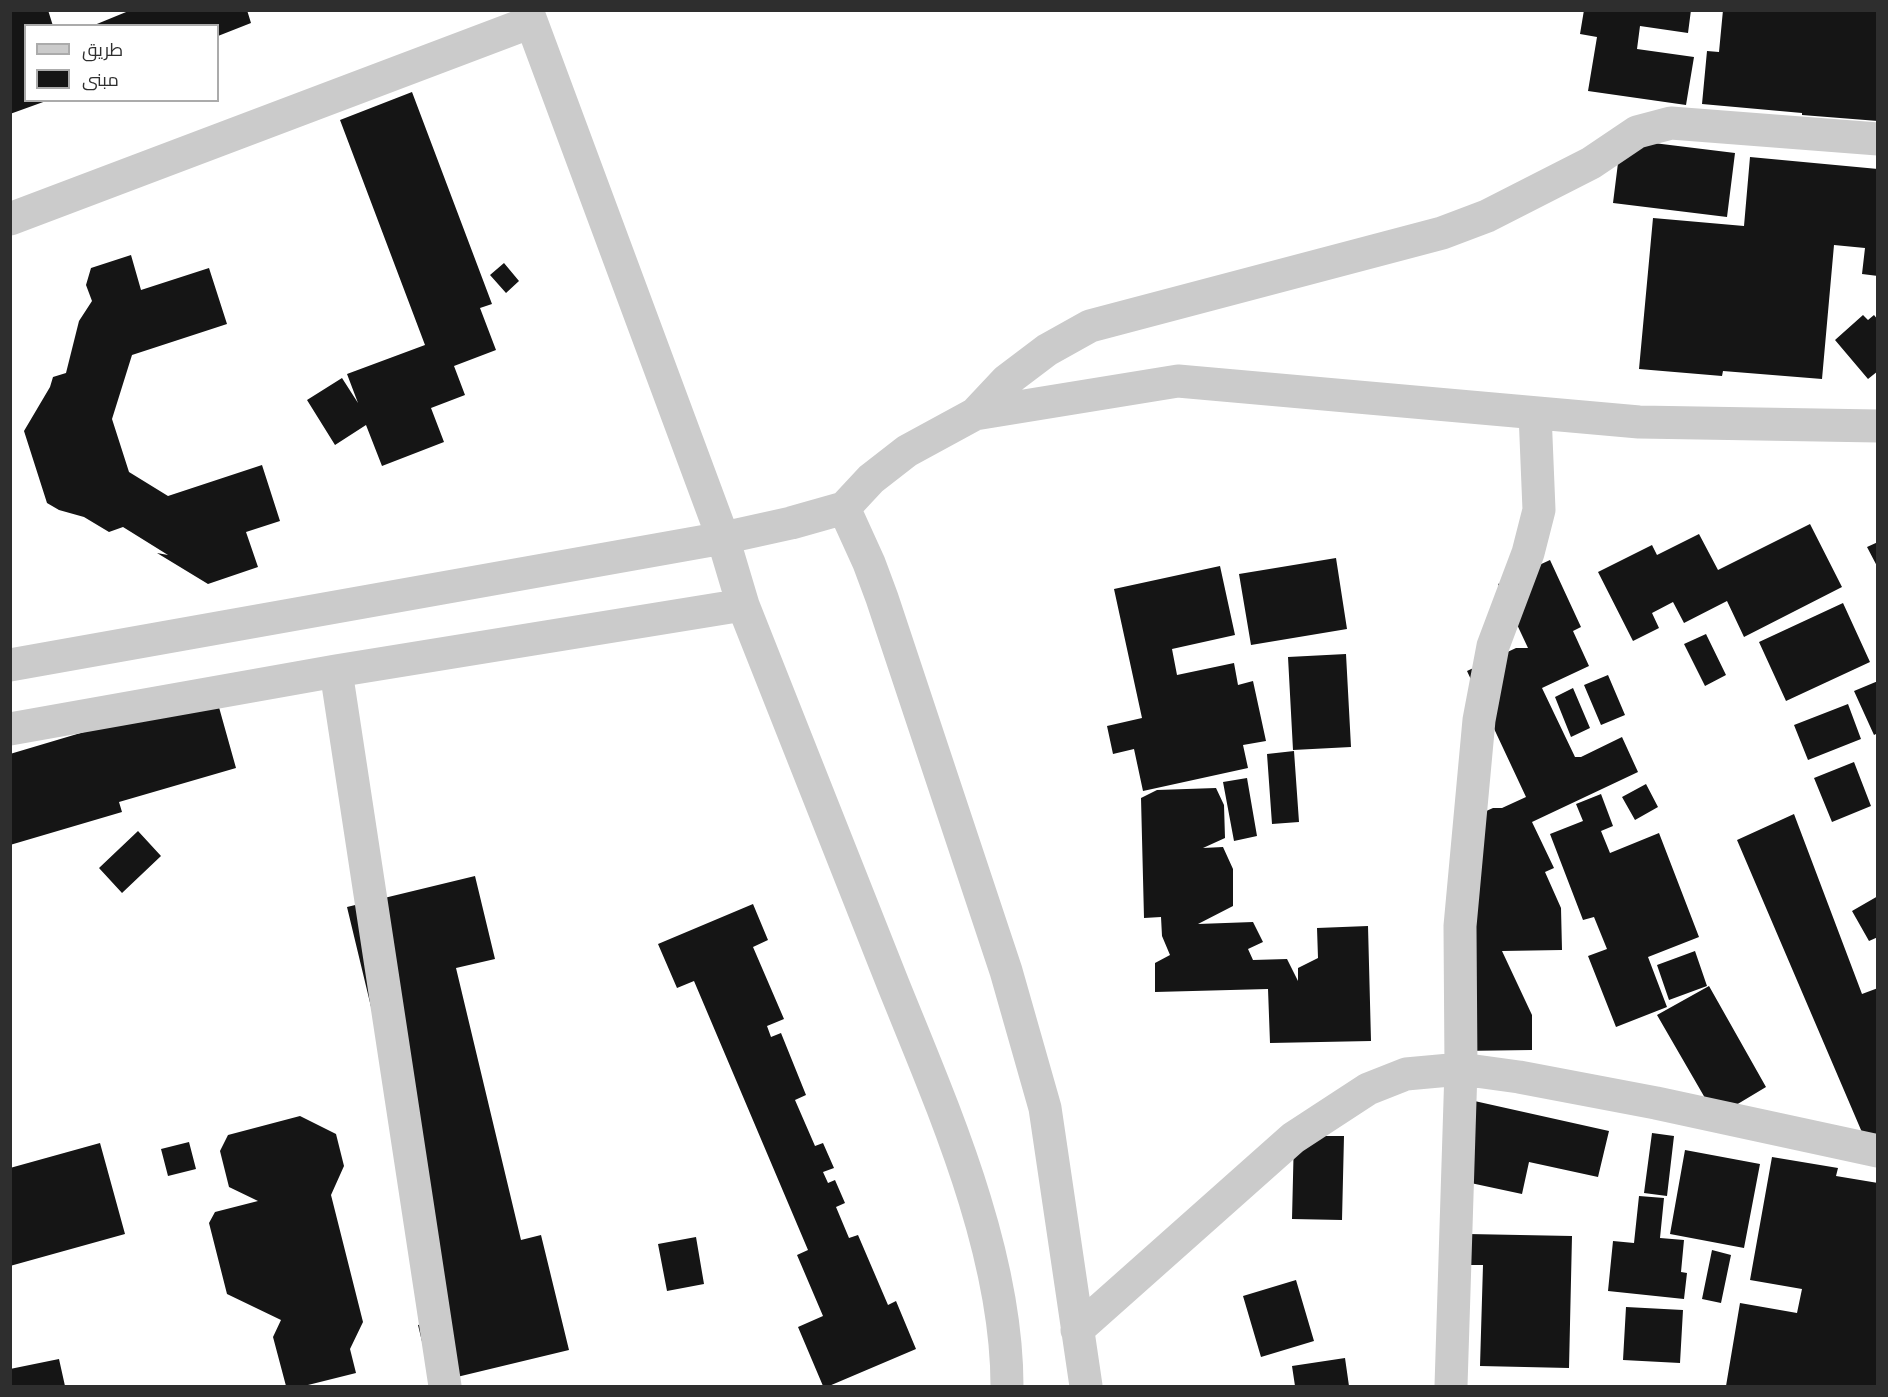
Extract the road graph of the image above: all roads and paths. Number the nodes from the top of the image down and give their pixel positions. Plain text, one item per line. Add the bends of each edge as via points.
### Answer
1 (529, 16) edge
2 (1878, 139) edge
3 (10, 219) edge
4 (1535, 413) junction
5 (975, 414) junction
6 (1878, 426) edge
7 (844, 507) junction
8 (723, 538) junction
9 (743, 605) junction
10 (10, 665) edge
11 (336, 671) junction
12 (10, 729) edge
13 (1461, 1069) junction
14 (1878, 1151) edge
15 (1077, 1330) junction
16 (445, 1386) edge
17 (1007, 1386) edge
18 (1086, 1386) edge
19 (1451, 1386) edge

1 - 3 street
1 - 8 street
2 - 5 street via 1671,123 1637,132 1591,163 1488,216 1443,233 1090,326 1047,350 1014,375
4 - 5 street via 1178,381
4 - 6 street via 1639,422
4 - 13 street via 1539,510 1528,554 1493,646 1479,720 1460,926
5 - 7 street via 907,451
7 - 8 street
7 - 15 street via 882,598 1006,971 1045,1108
8 - 9 street
8 - 10 street
9 - 11 street
9 - 17 street via 951,1129 989,1251 1007,1349
11 - 12 street
11 - 16 street
13 - 14 street via 1656,1103
13 - 15 street via 1406,1074 1368,1089 1293,1138
13 - 19 street
15 - 18 street

